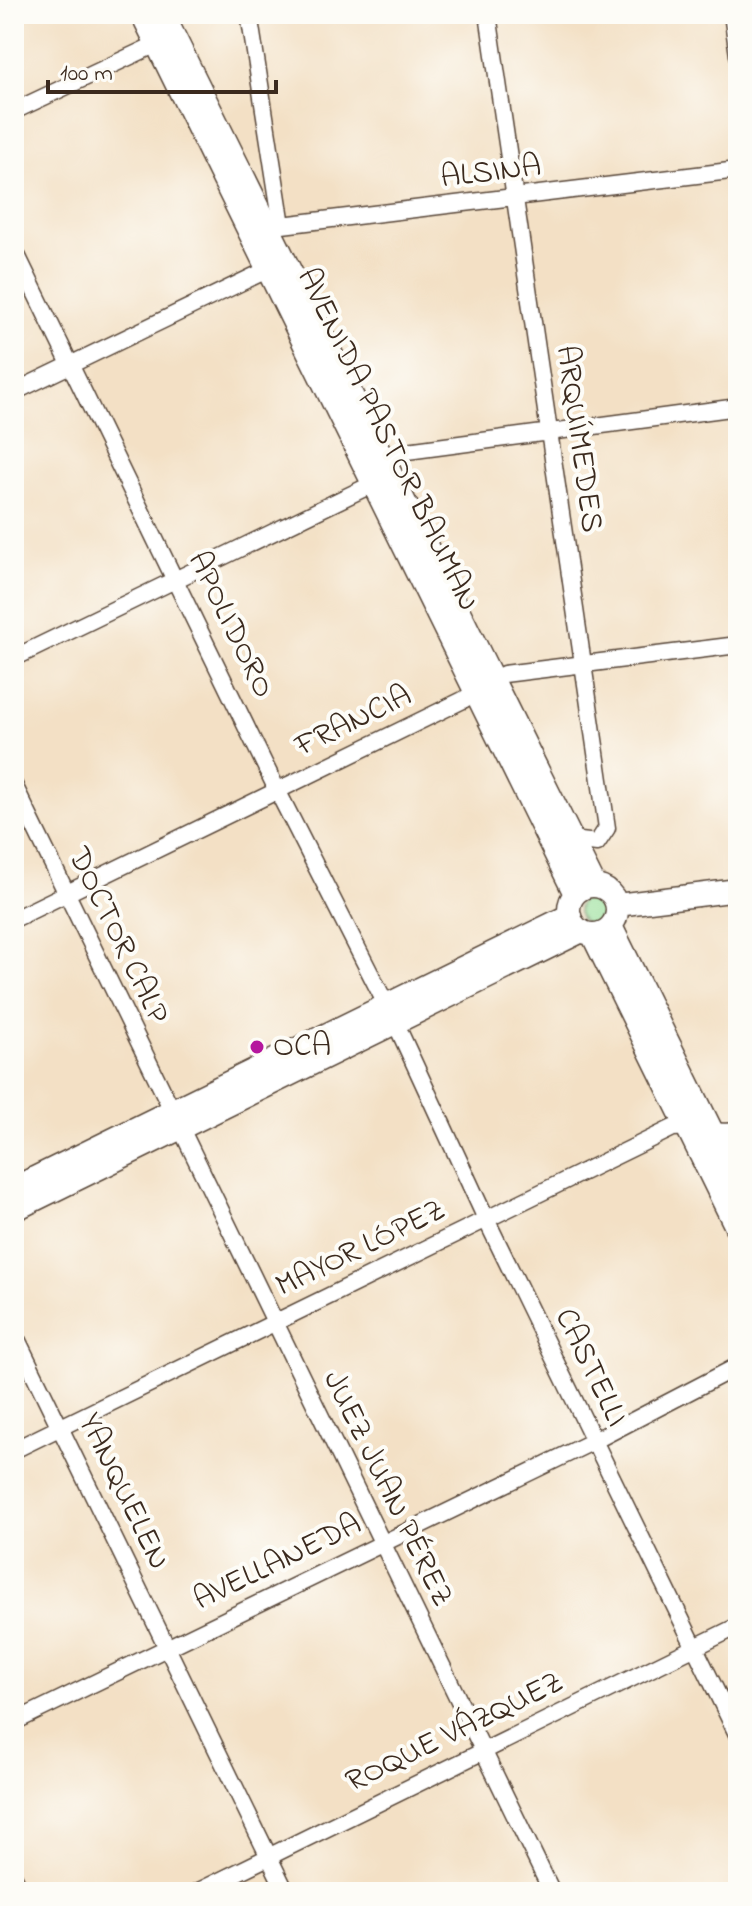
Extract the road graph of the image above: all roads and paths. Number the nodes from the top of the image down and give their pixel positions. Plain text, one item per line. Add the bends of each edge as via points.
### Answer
1 (249, 14) edge
2 (488, 14) edge
3 (732, 14) edge
4 (150, 15) edge
5 (165, 40) junction
6 (738, 55) edge
7 (14, 111) edge
8 (738, 170) edge
9 (515, 199) junction
10 (268, 230) junction
11 (14, 249) edge
12 (277, 265) junction
13 (70, 365) junction
14 (14, 392) edge
15 (738, 407) edge
16 (549, 431) junction
17 (378, 471) junction
18 (178, 580) junction
19 (738, 645) edge
20 (14, 658) edge
21 (583, 664) junction
22 (483, 686) junction
23 (14, 785) edge
24 (277, 790) junction
25 (572, 840) junction
26 (738, 890) edge
27 (65, 894) junction
28 (592, 913) junction
29 (14, 919) edge
30 (392, 1015) junction
31 (176, 1120) junction
32 (687, 1127) junction
33 (738, 1131) edge
34 (713, 1134) junction
35 (738, 1184) edge
36 (14, 1188) edge
37 (14, 1210) edge
38 (486, 1219) junction
39 (738, 1231) edge
40 (275, 1323) junction
41 (14, 1333) edge
42 (738, 1366) edge
43 (61, 1427) junction
44 (594, 1441) junction
45 (14, 1450) edge
46 (382, 1544) junction
47 (738, 1626) edge
48 (694, 1646) junction
49 (167, 1647) junction
50 (14, 1722) edge
51 (738, 1736) edge
52 (483, 1750) junction
53 (269, 1856) junction
54 (14, 1877) edge
55 (21, 1892) edge
56 (197, 1892) edge
57 (286, 1892) edge
58 (552, 1892) edge

1 - 10 street
2 - 9 street, ARQUÍMEDES
3 - 6 street
4 - 5 main road, AVENIDA PASTOR BAUMAN
5 - 7 street
5 - 10 main road, AVENIDA PASTOR BAUMAN
8 - 9 street, ALSINA
9 - 10 street, ALSINA
9 - 16 street, ARQUÍMEDES
10 - 12 main road, AVENIDA PASTOR BAUMAN
11 - 13 street, APOLIDORO
12 - 13 street
12 - 17 main road, AVENIDA PASTOR BAUMAN
13 - 14 street
13 - 18 street, APOLIDORO
15 - 16 street
16 - 17 street
16 - 21 street, ARQUÍMEDES
17 - 18 street
17 - 22 main road, AVENIDA PASTOR BAUMAN
18 - 20 street
18 - 24 street, APOLIDORO
19 - 21 street, FRANCIA
21 - 22 street, FRANCIA via 504,674
21 - 25 street, ARQUÍMEDES via 607,828 597,843
22 - 24 street, FRANCIA
22 - 25 main road, AVENIDA PASTOR BAUMAN
22 - 28 main road, AVENIDA PASTOR BAUMAN
23 - 27 street, DOCTOR CALP
24 - 27 street, FRANCIA
24 - 30 street, APOLIDORO
25 - 28 main road, AVENIDA PASTOR BAUMAN
26 - 28 main road
27 - 29 street, FRANCIA
27 - 31 street, DOCTOR CALP
28 - 30 main road
28 - 32 main road
28 - 34 main road
30 - 31 main road
30 - 38 street, CASTELLI
31 - 36 main road
31 - 37 main road
31 - 40 street, JUEZ JUAN PÉREZ
32 - 34 street
32 - 38 street, MAYOR LÓPEZ via 673,1128
32 - 39 main road
33 - 34 street
34 - 35 main road
38 - 40 street, MAYOR LÓPEZ
38 - 44 street, CASTELLI
40 - 43 street, MAYOR LÓPEZ
40 - 46 street, JUEZ JUAN PÉREZ
41 - 43 street, YANQUELEN
42 - 44 street, AVELLANEDA
43 - 45 street, MAYOR LÓPEZ
43 - 49 street, YANQUELEN
44 - 46 street, AVELLANEDA
44 - 48 street, CASTELLI
46 - 49 street, AVELLANEDA
46 - 52 street, JUEZ JUAN PÉREZ
47 - 48 street, ROQUE VÁZQUEZ
48 - 51 street, CASTELLI
48 - 52 street, ROQUE VÁZQUEZ
49 - 50 street, AVELLANEDA
49 - 53 street, YANQUELEN
52 - 53 street, ROQUE VÁZQUEZ
52 - 58 street, JUEZ JUAN PÉREZ
53 - 56 street, ROQUE VÁZQUEZ
53 - 57 street, YANQUELEN
54 - 55 street

